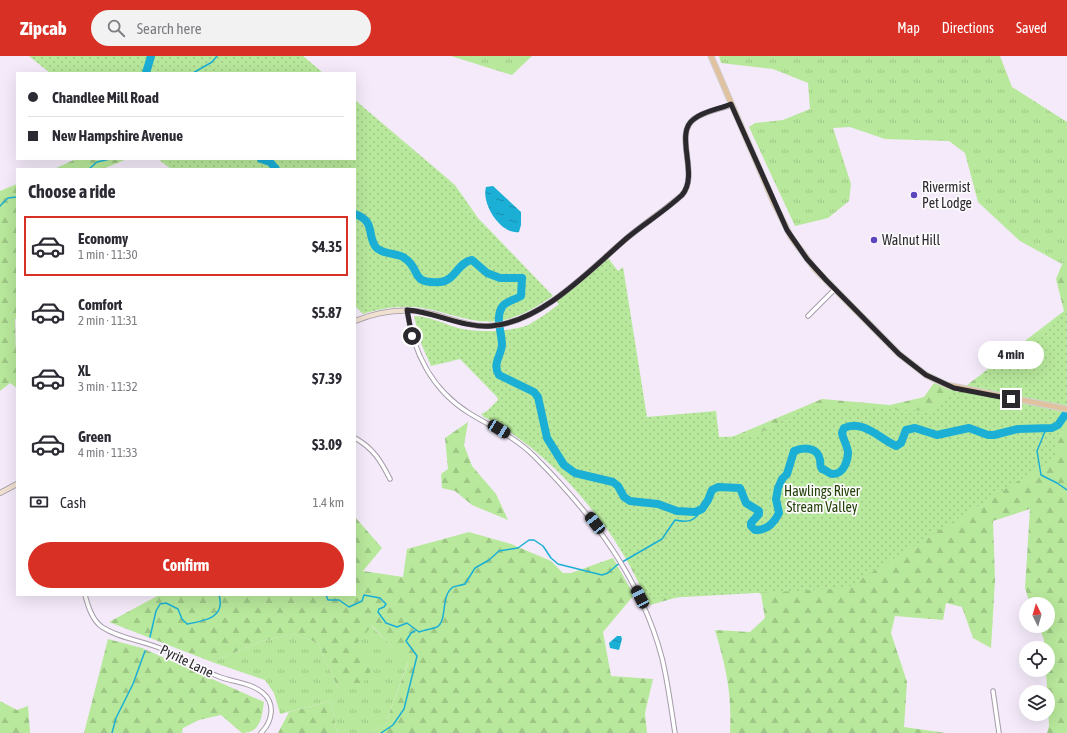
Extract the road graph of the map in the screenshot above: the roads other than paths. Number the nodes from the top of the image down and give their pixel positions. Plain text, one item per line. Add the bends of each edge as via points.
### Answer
1 (711, 56) edge
2 (731, 104) junction
3 (835, 289) junction
4 (407, 310) junction
5 (808, 316) dead end
6 (356, 321) edge
7 (1066, 409) edge
8 (356, 439) edge
9 (390, 479) dead end
10 (16, 484) edge
11 (0, 492) edge
12 (85, 596) edge
13 (993, 691) dead end
14 (261, 733) edge
15 (675, 733) edge
16 (999, 733) edge

1 - 2 main road
2 - 3 main road via 787,230 807,259
2 - 4 street via 697,116 688,125 686,136 689,181 682,195 554,299 526,317 493,326 471,325
3 - 5 street
3 - 7 main road via 902,357 933,380 963,390
4 - 6 street via 380,313
4 - 15 street via 418,352 438,386 464,409 509,435 530,452 590,517 619,558 640,597 657,642
8 - 9 street via 372,450
10 - 11 street
12 - 14 street, Pyrite Lane via 88,606 101,626 114,633 160,648 212,675 262,692 271,711 270,722
13 - 16 street

